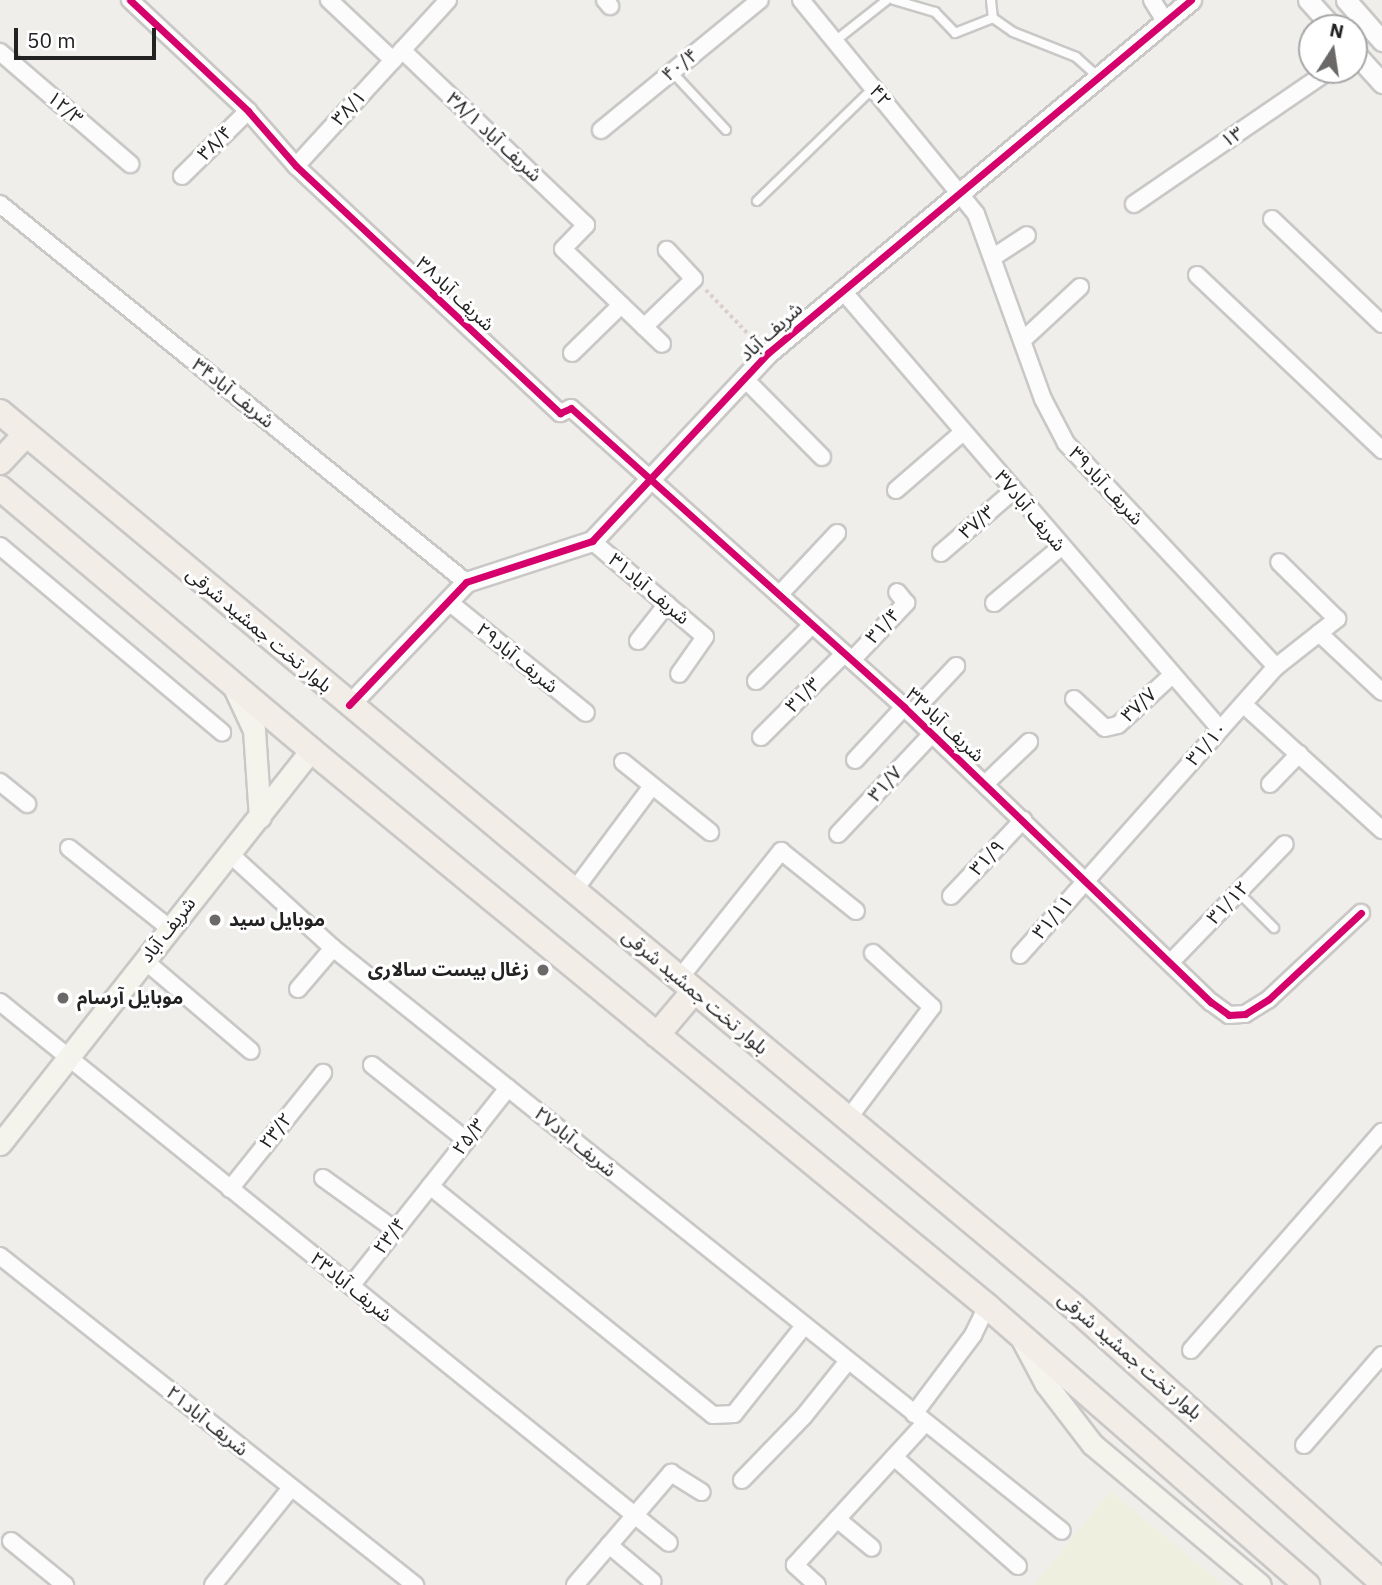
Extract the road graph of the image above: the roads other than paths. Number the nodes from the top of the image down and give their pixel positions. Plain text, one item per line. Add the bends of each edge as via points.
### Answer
1 (131, 0) edge
2 (329, 0) edge
3 (448, 0) edge
4 (760, 0) edge
5 (801, 0) edge
6 (887, 0) edge
7 (894, 0) edge
8 (991, 0) edge
9 (1152, 0) edge
10 (1191, 0) edge
11 (1308, 0) edge
12 (1346, 0) edge
13 (1320, 14) edge
14 (993, 18) junction
15 (1165, 21) junction
16 (835, 41) junction
17 (1382, 41) edge
18 (0, 52) edge
19 (398, 55) junction
20 (1368, 68) edge
21 (672, 72) junction
22 (1098, 77) junction
23 (1382, 83) edge
24 (1310, 84) edge
25 (873, 88) junction
26 (248, 111) junction
27 (726, 130) dead end
28 (601, 131) dead end
29 (130, 164) dead end
30 (296, 166) junction
31 (182, 176) dead end
32 (959, 193) junction
33 (757, 201) dead end
34 (0, 204) edge
35 (1134, 204) dead end
36 (1272, 219) dead end
37 (1027, 235) dead end
38 (667, 250) dead end
39 (995, 256) junction
40 (1196, 275) dead end
41 (1080, 287) dead end
42 (842, 290) junction
43 (621, 305) junction
44 (1382, 324) edge
45 (644, 327) junction
46 (1023, 340) junction
47 (662, 344) dead end
48 (572, 353) dead end
49 (744, 378) junction
50 (0, 412) edge
51 (963, 432) junction
52 (26, 434) junction
53 (1382, 450) edge
54 (821, 457) dead end
55 (0, 462) edge
56 (650, 479) junction
57 (0, 488) edge
58 (896, 490) dead end
59 (1013, 491) junction
60 (836, 533) dead end
61 (592, 541) junction
62 (0, 546) edge
63 (1061, 547) junction
64 (941, 553) dead end
65 (1279, 562) dead end
66 (466, 582) junction
67 (897, 592) dead end
68 (779, 595) junction
69 (449, 602) junction
70 (994, 603) dead end
71 (667, 604) junction
72 (812, 625) junction
73 (1319, 633) junction
74 (638, 641) dead end
75 (848, 657) junction
76 (956, 666) dead end
77 (1276, 667) junction
78 (679, 674) dead end
79 (1171, 676) junction
80 (757, 681) dead end
81 (232, 683) junction
82 (1382, 692) edge
83 (1074, 699) dead end
84 (1243, 704) junction
85 (349, 705) junction
86 (907, 710) junction
87 (586, 713) dead end
88 (1220, 729) junction
89 (222, 732) dead end
90 (933, 733) junction
91 (761, 737) dead end
92 (1029, 742) dead end
93 (311, 750) junction
94 (1299, 754) junction
95 (855, 760) dead end
96 (623, 762) dead end
97 (0, 782) edge
98 (985, 784) junction
99 (1270, 785) dead end
100 (652, 786) junction
101 (27, 804) dead end
102 (260, 817) junction
103 (1023, 820) junction
104 (1382, 830) edge
105 (710, 832) dead end
106 (838, 834) dead end
107 (1285, 844) dead end
108 (69, 848) dead end
109 (230, 854) junction
110 (1086, 878) junction
111 (573, 892) junction
112 (1238, 892) junction
113 (951, 896) dead end
114 (856, 911) dead end
115 (1361, 913) dead end
116 (168, 927) junction
117 (1274, 928) dead end
118 (333, 948) junction
119 (873, 953) dead end
120 (1020, 955) dead end
121 (144, 960) junction
122 (1170, 963) junction
123 (687, 985) junction
124 (298, 989) dead end
125 (0, 1002) edge
126 (657, 1035) junction
127 (251, 1051) dead end
128 (69, 1056) junction
129 (372, 1065) dead end
130 (323, 1073) dead end
131 (508, 1088) junction
132 (848, 1119) junction
133 (1382, 1132) edge
134 (467, 1140) junction
135 (0, 1144) edge
136 (323, 1178) dead end
137 (430, 1186) junction
138 (230, 1189) junction
139 (395, 1230) junction
140 (0, 1256) edge
141 (351, 1286) junction
142 (987, 1307) junction
143 (804, 1326) junction
144 (1020, 1336) junction
145 (1191, 1350) dead end
146 (1382, 1355) edge
147 (848, 1361) junction
148 (920, 1419) junction
149 (1304, 1445) dead end
150 (894, 1457) junction
151 (742, 1480) dead end
152 (291, 1488) junction
153 (701, 1493) dead end
154 (635, 1516) junction
155 (837, 1519) junction
156 (1062, 1531) dead end
157 (11, 1541) dead end
158 (670, 1543) dead end
159 (610, 1545) junction
160 (872, 1548) dead end
161 (1018, 1566) dead end
162 (1380, 1576) edge
163 (653, 1582) dead end
164 (65, 1585) edge
165 (213, 1585) edge
166 (415, 1585) edge
167 (575, 1585) edge
168 (817, 1585) edge
169 (1260, 1585) edge
170 (1307, 1585) edge

1 - 26 street, شریف آباد۳۸
2 - 19 street, ۳۸/۱ شریف آباد
3 - 19 street, ۳۸/۱
4 - 21 street, ۴۰/۴
5 - 16 street, ۴۲
6 - 16 lane
7 - 14 lane via 935,12 955,33
8 - 14 lane
9 - 15 street
10 - 15 street, شریف آباد
11 - 13 street
12 - 17 street
14 - 22 lane via 1013,32 1076,57
15 - 22 street, شریف آباد
16 - 25 street, ۴۲
18 - 29 street, ۱۲/۳
19 - 30 street, ۳۸/۱
19 - 43 street, ۳۸/۱ شریف آباد via 586,225 564,249
20 - 23 street
21 - 27 lane
21 - 28 street, ۴۰/۴
22 - 32 street, شریف آباد
24 - 35 street, ۱۳
25 - 32 street, ۴۲
25 - 33 lane
26 - 30 street, شریف آباد۳۸
26 - 31 street, ۳۸/۴
30 - 56 street, شریف آباد۳۸ via 560,413 572,408
32 - 39 street, شریف آباد۳۹ via 976,214
32 - 42 street, شریف آباد
34 - 66 street, شریف آباد۳۴
36 - 44 street
37 - 39 street
38 - 45 street via 694,279
39 - 46 street, شریف آباد۳۹
40 - 53 street
41 - 46 street
42 - 49 street, شریف آباد
42 - 51 street, شریف آباد۳۷
43 - 45 street
43 - 48 street
45 - 47 street
46 - 77 street, شریف آباد۳۹ via 1043,399 1066,443
49 - 54 street
49 - 56 street, شریف آباد
50 - 52 main road, بلوار تخت جمشید شرقی
51 - 58 street
51 - 59 street, شریف آباد۳۷
52 - 55 main road
52 - 85 main road, بلوار تخت جمشید شرقی
56 - 61 street, شریف آباد
56 - 68 street, شریف آباد۳۳
57 - 81 main road
59 - 63 street, شریف آباد۳۷
59 - 64 street, ۳۷/۳
60 - 68 street
61 - 66 street, شریف آباد
61 - 71 street, شریف آباد۳۱
62 - 89 street
63 - 70 street
63 - 79 street, شریف آباد۳۷
65 - 73 street, ۳۱/۱۰ via 1337,619
66 - 69 street
67 - 75 street, ۳۱/۴ via 906,603
68 - 72 street, شریف آباد۳۳
69 - 85 street
69 - 87 street, شریف آباد۲۹
71 - 74 street
71 - 78 street, شریف آباد۳۱ via 705,637
72 - 75 street, شریف آباد۳۳
72 - 80 street
73 - 77 street, ۳۱/۱۰
73 - 82 street
75 - 86 street, شریف آباد۳۳
75 - 91 street, ۳۱/۳
76 - 86 street
77 - 84 street, ۳۱/۱۰
79 - 83 street, ۳۷/۷ via 1118,725 1105,728
79 - 88 street, شریف آباد۳۷
81 - 93 main road
81 - 102 main road via 254,730 261,776
84 - 88 street, ۳۱/۱۰
84 - 94 street
85 - 111 main road, بلوار تخت جمشید شرقی
86 - 90 street, شریف آباد۳۳
86 - 95 street
88 - 110 street, ۳۱/۱۰
90 - 98 street, شریف آباد۳۳
90 - 106 street, ۳۱/۷
92 - 98 street
93 - 102 main road, شریف آباد
93 - 126 main road
94 - 99 street
94 - 104 street
96 - 100 street
97 - 101 street
98 - 103 street, شریف آباد۳۳
100 - 105 street
100 - 111 street
102 - 109 main road, شریف آباد
103 - 110 street, شریف آباد۳۳
103 - 113 street, ۳۱/۹
107 - 112 street, ۳۱/۱۲
108 - 116 street
109 - 116 main road, شریف آباد
109 - 118 street, شریف آباد۲۷
110 - 120 street, ۳۱/۱۱
110 - 122 street, شریف آباد۳۳
111 - 123 main road, بلوار تخت جمشید شرقی
112 - 117 lane
112 - 122 street, ۳۱/۱۲
114 - 123 street via 781,851
115 - 122 street, شریف آباد۳۳ via 1269,999 1245,1014 1229,1015
116 - 121 main road, شریف آباد
118 - 124 street
118 - 131 street, شریف آباد۲۷
119 - 132 street via 932,1007
121 - 127 street
121 - 128 main road, شریف آباد
123 - 126 main road
123 - 132 main road, بلوار تخت جمشید شرقی
125 - 128 street, شریف آباد۲۳
126 - 142 main road
128 - 135 main road, شریف آباد
128 - 138 street, شریف آباد۲۳
129 - 134 street
130 - 138 street, ۲۳/۲
131 - 134 street, ۲۵/۳
131 - 143 street, شریف آباد۲۷
132 - 162 main road, بلوار تخت جمشید شرقی via 1094,1324
133 - 145 street
134 - 137 street, ۲۵/۳
136 - 139 street
137 - 139 street, ۲۳/۴
137 - 143 street via 713,1415 734,1414
138 - 141 street, شریف آباد۲۳
139 - 141 street, ۲۳/۴
140 - 152 street, شریف آباد۲۱
141 - 154 street, شریف آباد۲۳
142 - 144 main road
142 - 148 street
143 - 147 street, شریف آباد۲۷
144 - 169 main road via 1046,1384 1092,1444
144 - 170 main road
146 - 149 street
147 - 148 street, شریف آباد۲۷
147 - 151 street via 804,1416
148 - 150 street
148 - 156 street, شریف آباد۲۷
150 - 155 street
150 - 161 street
152 - 165 street
152 - 166 street, شریف آباد۲۱
153 - 154 street via 671,1473
154 - 158 street, شریف آباد۲۳
154 - 159 street
155 - 160 street
155 - 168 street via 795,1565
157 - 164 street
159 - 163 street
159 - 167 street

